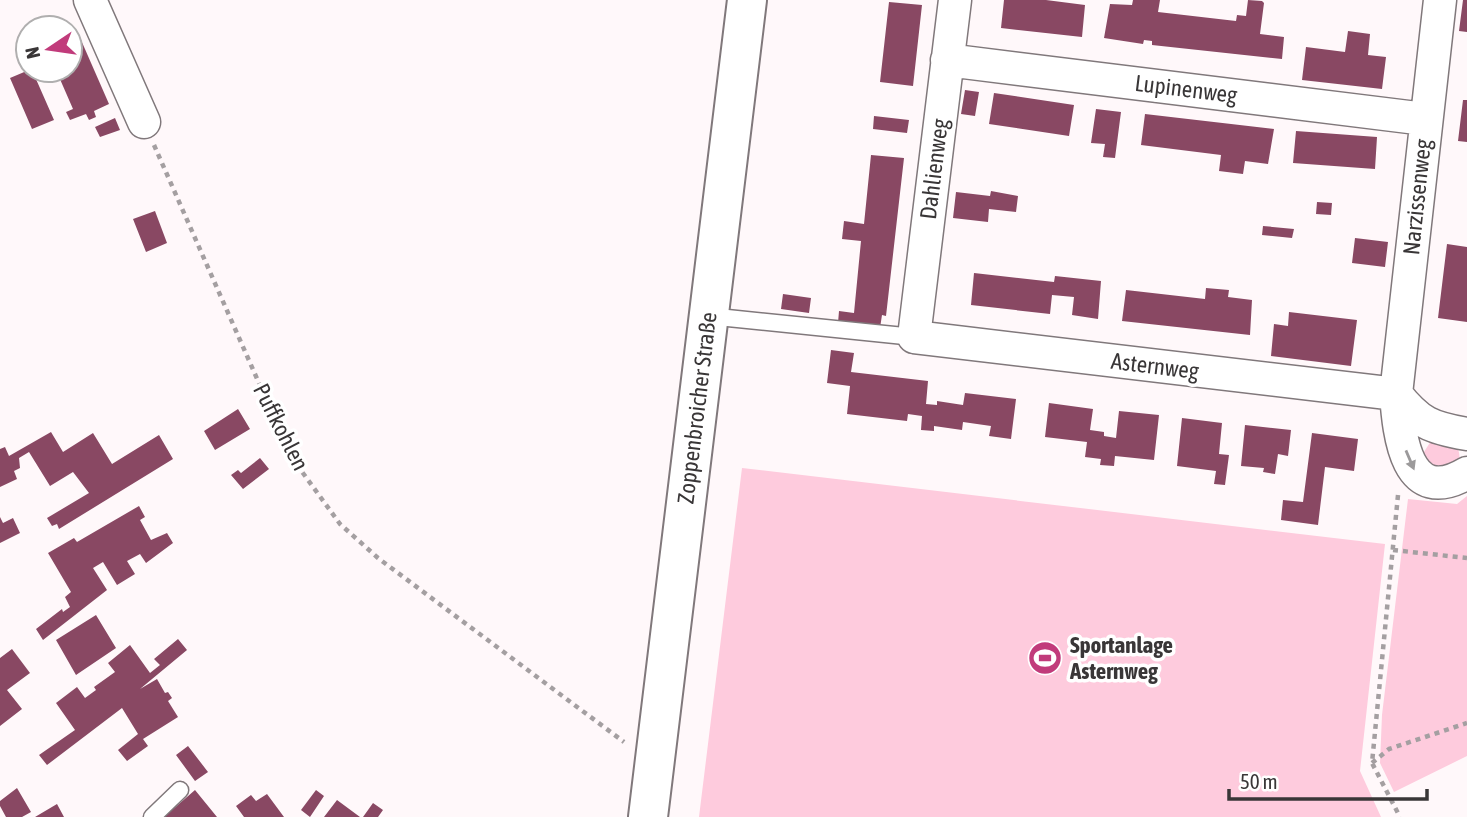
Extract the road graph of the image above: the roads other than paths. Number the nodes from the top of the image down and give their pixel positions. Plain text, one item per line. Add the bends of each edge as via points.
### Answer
1 (90, 0) edge
2 (747, 0) edge
3 (955, 0) edge
4 (1440, 0) edge
5 (947, 60) junction
6 (1425, 119) junction
7 (144, 122) road end
8 (708, 316) junction
9 (914, 338) junction
10 (1396, 394) junction
11 (1467, 434) edge
12 (1467, 473) edge
13 (180, 790) dead end
14 (152, 817) edge
15 (648, 817) edge

1 - 7 street
2 - 8 main road, Zoppenbroicher Straße
3 - 5 street, Dahlienweg
4 - 6 street, Narzissenweg
5 - 6 street, Lupinenweg
5 - 9 street, Dahlienweg
6 - 10 street, Narzissenweg
8 - 9 lane
8 - 15 main road, Zoppenbroicher Straße
9 - 10 street, Asternweg
10 - 11 street via 1411,413 1436,429
10 -> 12 street via 1399,432 1412,470 1425,479 1443,482
13 - 14 lane

